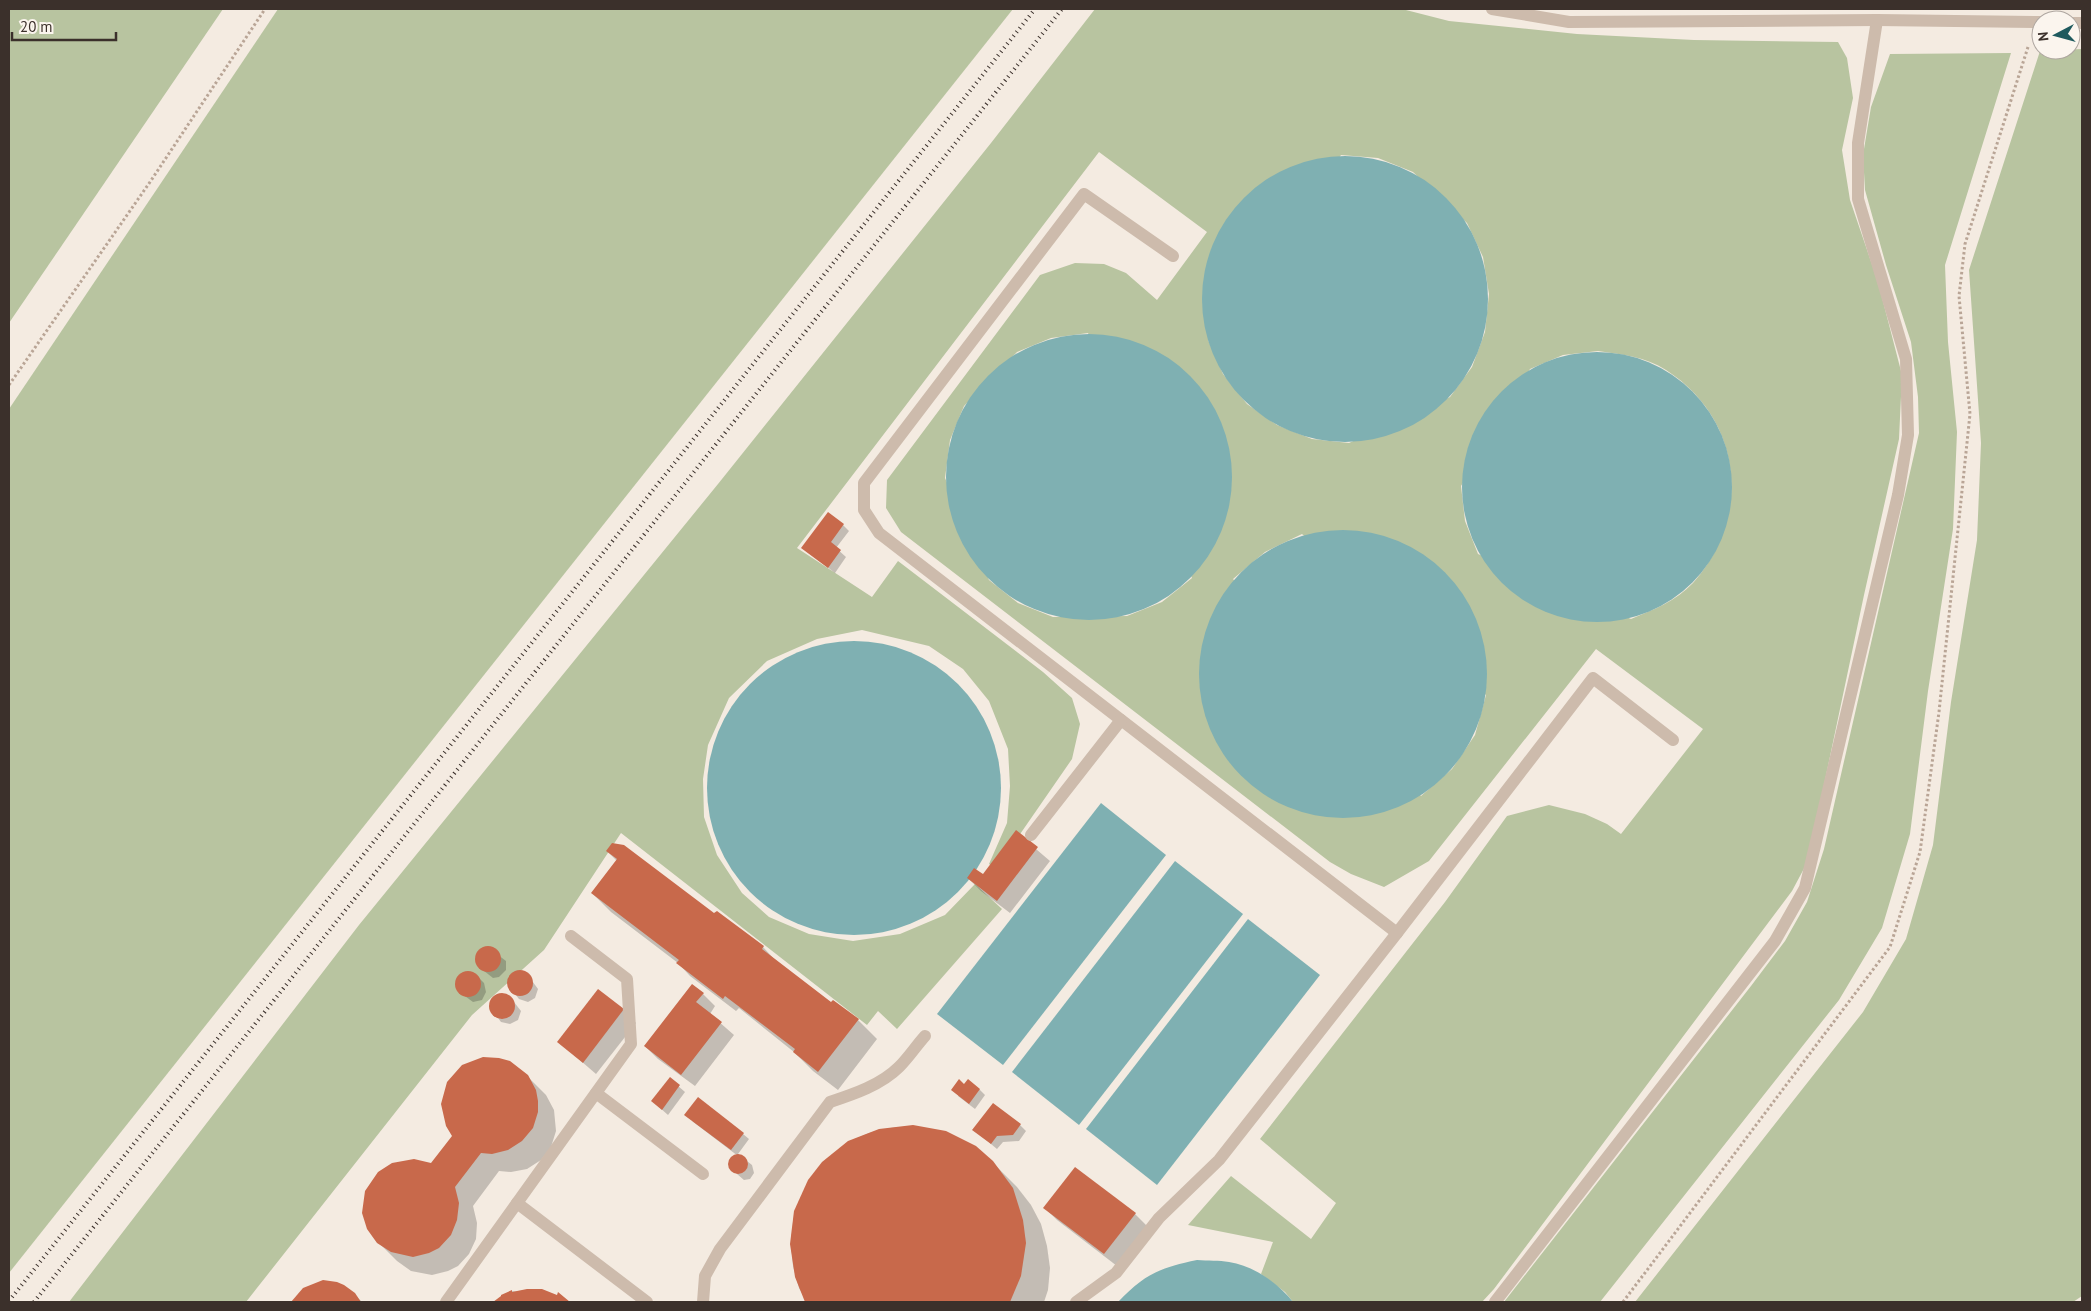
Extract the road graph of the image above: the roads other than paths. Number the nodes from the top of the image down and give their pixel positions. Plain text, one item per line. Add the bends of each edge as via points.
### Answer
1 (1492, 9) edge
2 (1877, 20) junction
3 (2031, 22) edge
4 (1173, 256) dead end
5 (1121, 720) junction
6 (1673, 740) dead end
7 (1031, 835) dead end
8 (1397, 933) junction
9 (571, 936) dead end
10 (925, 1036) dead end
11 (596, 1092) junction
12 (704, 1174) dead end
13 (517, 1203) junction
14 (446, 1302) edge
15 (647, 1302) edge
16 (703, 1302) edge
17 (1076, 1302) edge
18 (1494, 1302) edge

1 - 2 street via 1569,22
2 - 3 street
2 - 18 street via 1858,143 1858,199 1906,359 1908,436 1898,495 1805,888 1776,940
4 - 5 street via 1084,194 864,483 864,510 879,533
5 - 7 street
5 - 8 street
6 - 8 street via 1593,678
8 - 17 street via 1219,1160 1159,1218 1116,1273
9 - 11 street via 627,979 631,1044
10 - 16 street via 889,1076 856,1094 830,1102 720,1249 705,1276
11 - 12 street
11 - 13 street
13 - 14 street
13 - 15 street

